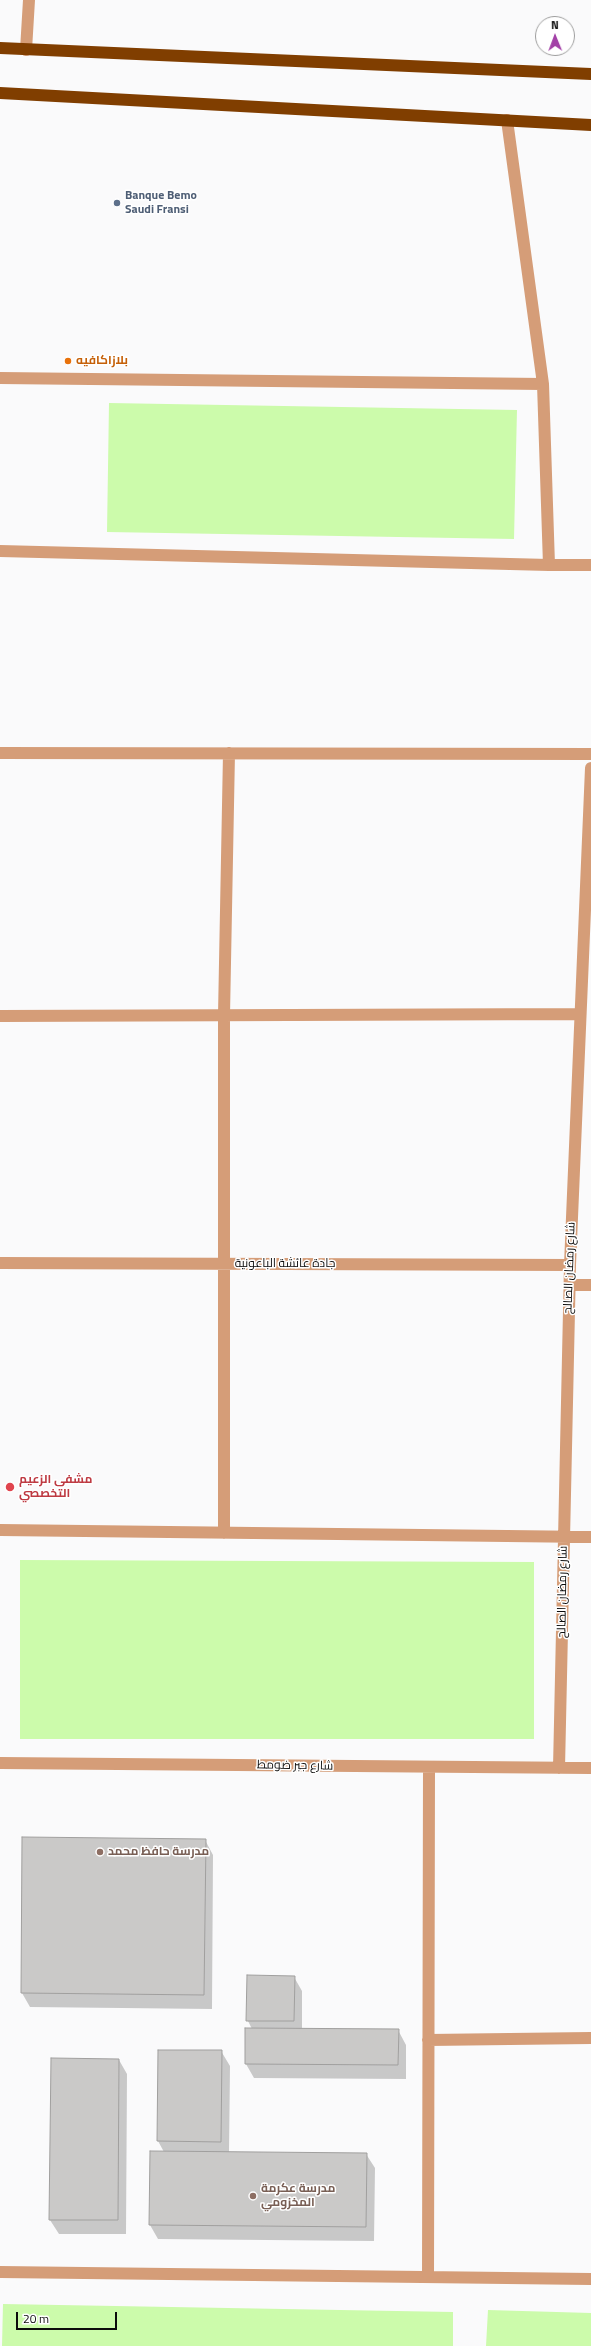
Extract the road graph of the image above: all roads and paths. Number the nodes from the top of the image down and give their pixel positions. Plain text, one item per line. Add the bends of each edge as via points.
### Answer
1 (29, 0) edge
2 (0, 48) edge
3 (26, 50) junction
4 (591, 74) edge
5 (0, 93) edge
6 (507, 120) junction
7 (591, 125) edge
8 (0, 378) edge
9 (542, 384) junction
10 (0, 552) edge
11 (549, 565) junction
12 (591, 565) edge
13 (0, 753) edge
14 (228, 753) junction
15 (591, 754) edge
16 (591, 768) edge
17 (580, 1014) junction
18 (224, 1015) junction
19 (0, 1016) edge
20 (585, 1035) edge
21 (0, 1262) edge
22 (224, 1264) junction
23 (570, 1265) junction
24 (569, 1285) junction
25 (591, 1285) edge
26 (0, 1530) edge
27 (224, 1533) junction
28 (591, 1537) edge
29 (564, 1538) junction
30 (0, 1762) edge
31 (429, 1767) junction
32 (559, 1768) junction
33 (591, 1768) edge
34 (591, 2038) edge
35 (428, 2040) junction
36 (0, 2272) edge
37 (428, 2277) junction
38 (591, 2279) edge

1 - 3 street
2 - 3 highway
3 - 4 highway
5 - 6 highway
6 - 7 highway
6 - 9 street
8 - 9 street
9 - 11 street
10 - 11 street
11 - 12 street
13 - 14 street
14 - 15 street
14 - 18 street
16 - 17 street, شارع رمضان الصالح
17 - 18 street
17 - 20 street, شارع رمضان الصالح
18 - 19 street
18 - 22 street
20 - 23 street, شارع رمضان الصالح
21 - 22 street, جادة عائشة الباعونية
22 - 23 street, جادة عائشة الباعونية
22 - 27 street
23 - 24 street, شارع رمضان الصالح
24 - 25 street
24 - 29 street, شارع رمضان الصالح
26 - 27 street
27 - 29 street
28 - 29 street
29 - 32 street, شارع رمضان الصالح
30 - 31 street, شارع جبر ضومط
31 - 32 street, شارع جبر ضومط
31 - 35 street
32 - 33 street, شارع جبر ضومط
34 - 35 street
35 - 37 street
36 - 37 street
37 - 38 street

